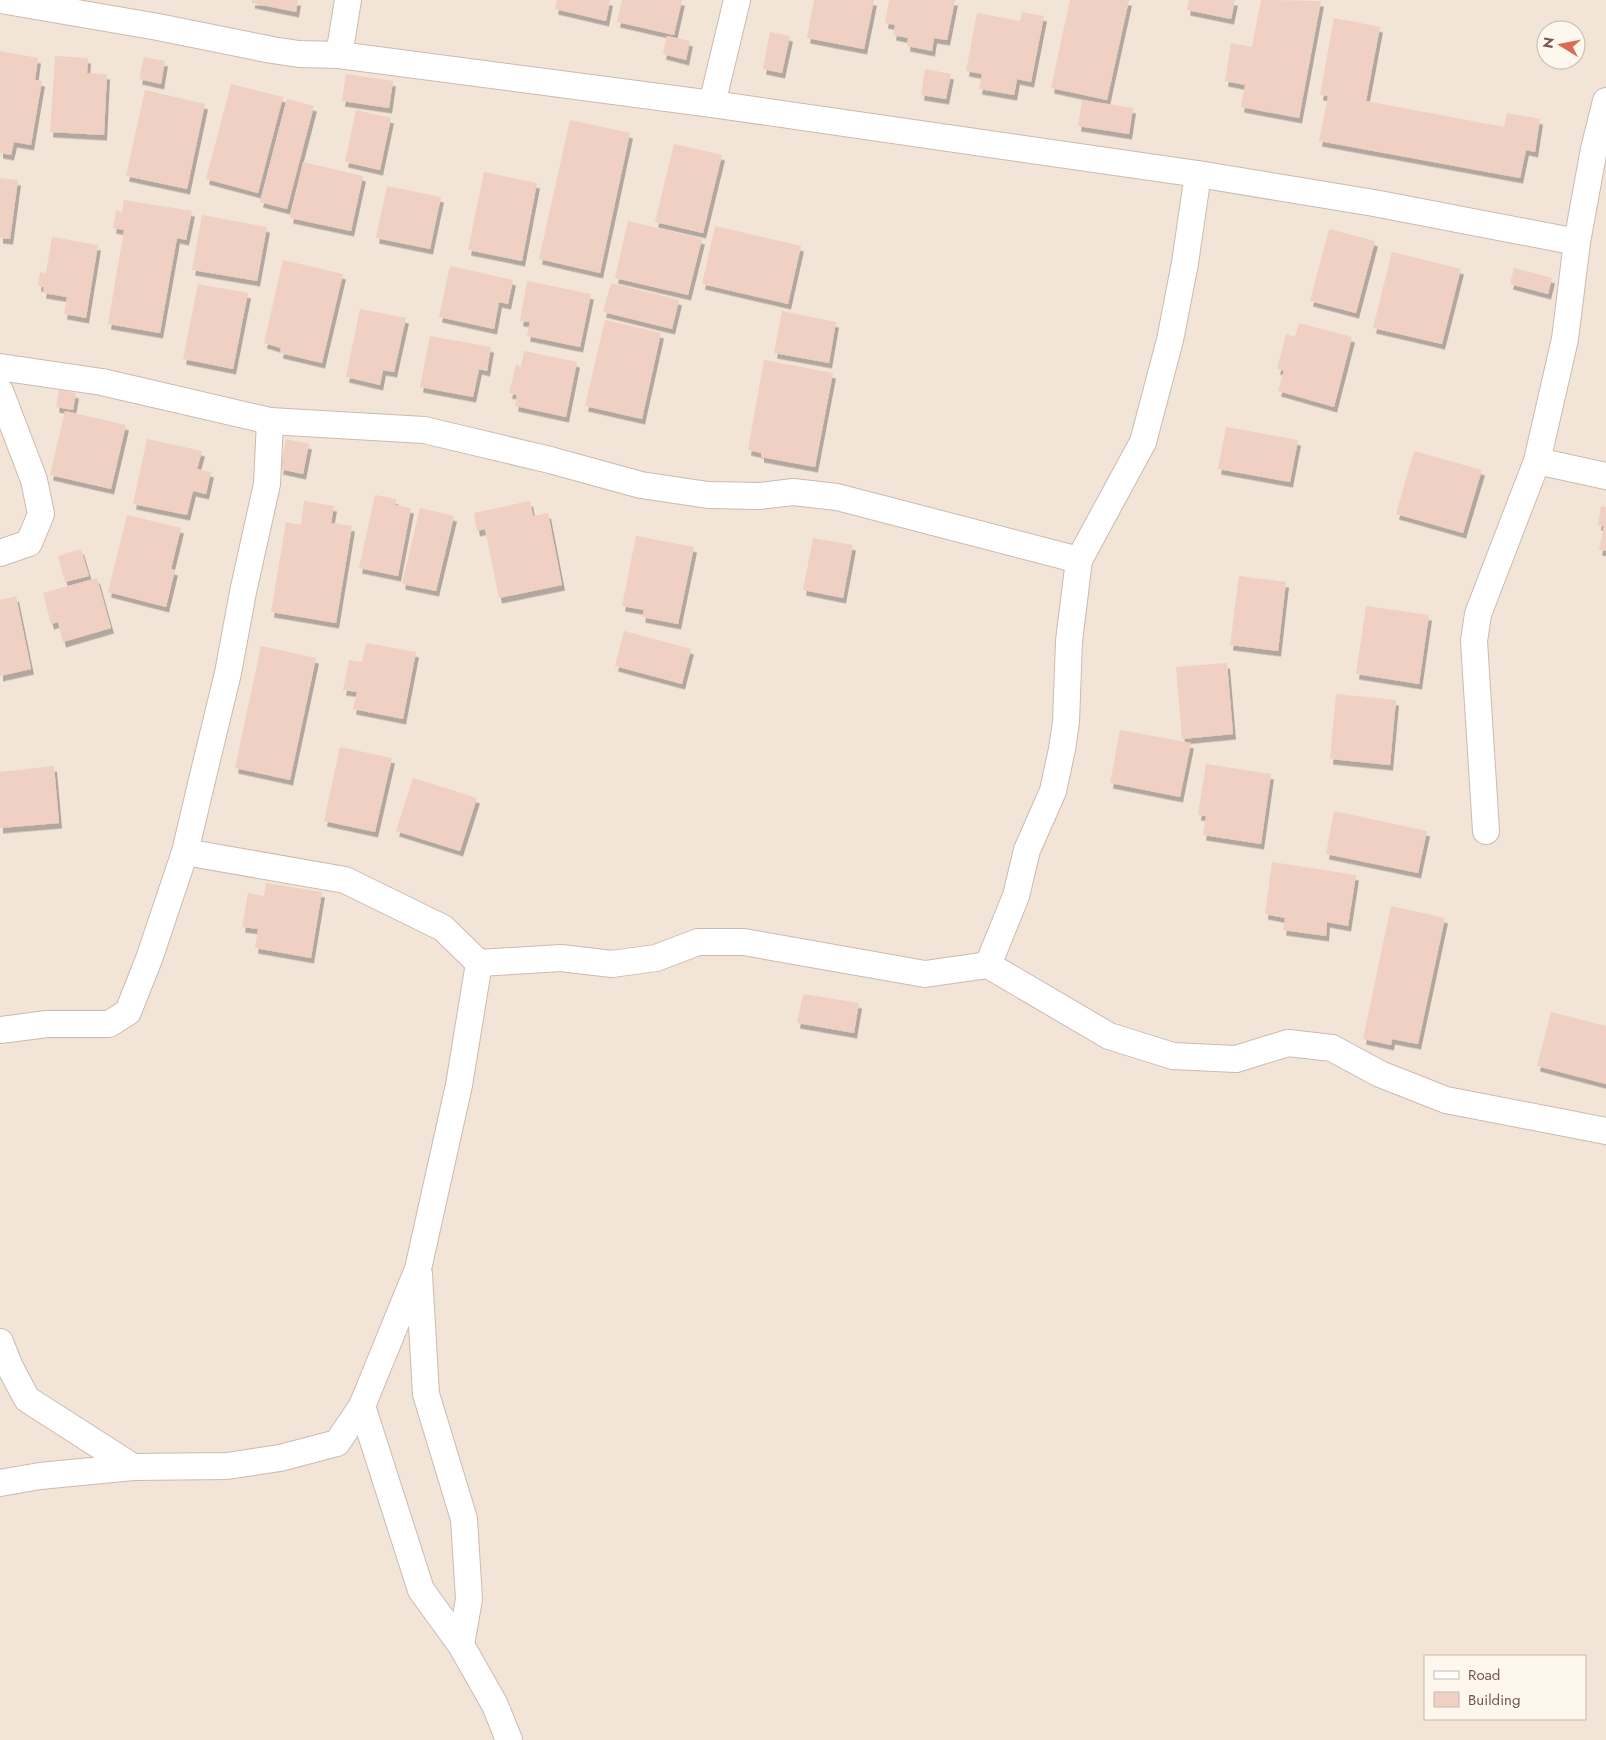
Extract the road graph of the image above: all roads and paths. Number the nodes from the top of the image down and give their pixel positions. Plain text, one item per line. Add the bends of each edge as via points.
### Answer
1 (1, 0) edge
2 (348, 0) edge
3 (737, 0) edge
4 (340, 55) junction
5 (1606, 101) edge
6 (712, 104) junction
7 (1198, 174) junction
8 (1578, 242) junction
9 (0, 367) edge
10 (0, 391) edge
11 (270, 421) junction
12 (1537, 461) junction
13 (1606, 476) edge
14 (0, 553) edge
15 (1079, 560) junction
16 (1486, 831) dead end
17 (185, 852) junction
18 (479, 963) junction
19 (988, 965) junction
20 (0, 1030) edge
21 (1606, 1131) edge
22 (418, 1269) junction
23 (0, 1342) edge
24 (362, 1406) junction
25 (134, 1467) junction
26 (0, 1483) edge
27 (461, 1645) junction
28 (509, 1740) edge

1 - 4 street via 272,50
2 - 4 street
3 - 6 street
4 - 6 street
5 - 8 street
6 - 7 street
7 - 8 street
7 - 15 street via 1170,340 1143,442
8 - 12 street via 1565,339
9 - 11 street via 102,382
10 - 14 street via 34,480 41,514 28,543
11 - 15 street via 424,430 641,486 699,493 760,496 793,492 837,497
11 - 17 street via 267,484 242,592 228,674
12 - 13 street
12 - 16 street via 1481,606 1474,640
15 - 19 street via 1069,641 1066,722 1053,791 1027,850 1016,896
17 - 18 street via 345,880 443,928
17 - 20 street via 128,1012 109,1024 47,1024
18 - 19 street via 561,958 612,964 656,958 698,942 744,942 925,974
18 - 22 street via 459,1084
19 - 21 street via 1109,1036 1173,1056 1236,1059 1288,1042 1332,1048 1380,1074 1446,1100
22 - 24 street
22 - 27 street via 426,1394 464,1519 469,1599
23 - 25 street via 27,1399
24 - 25 street via 337,1443 280,1458 227,1466
24 - 27 street via 421,1590
25 - 26 street
27 - 28 street via 495,1705

